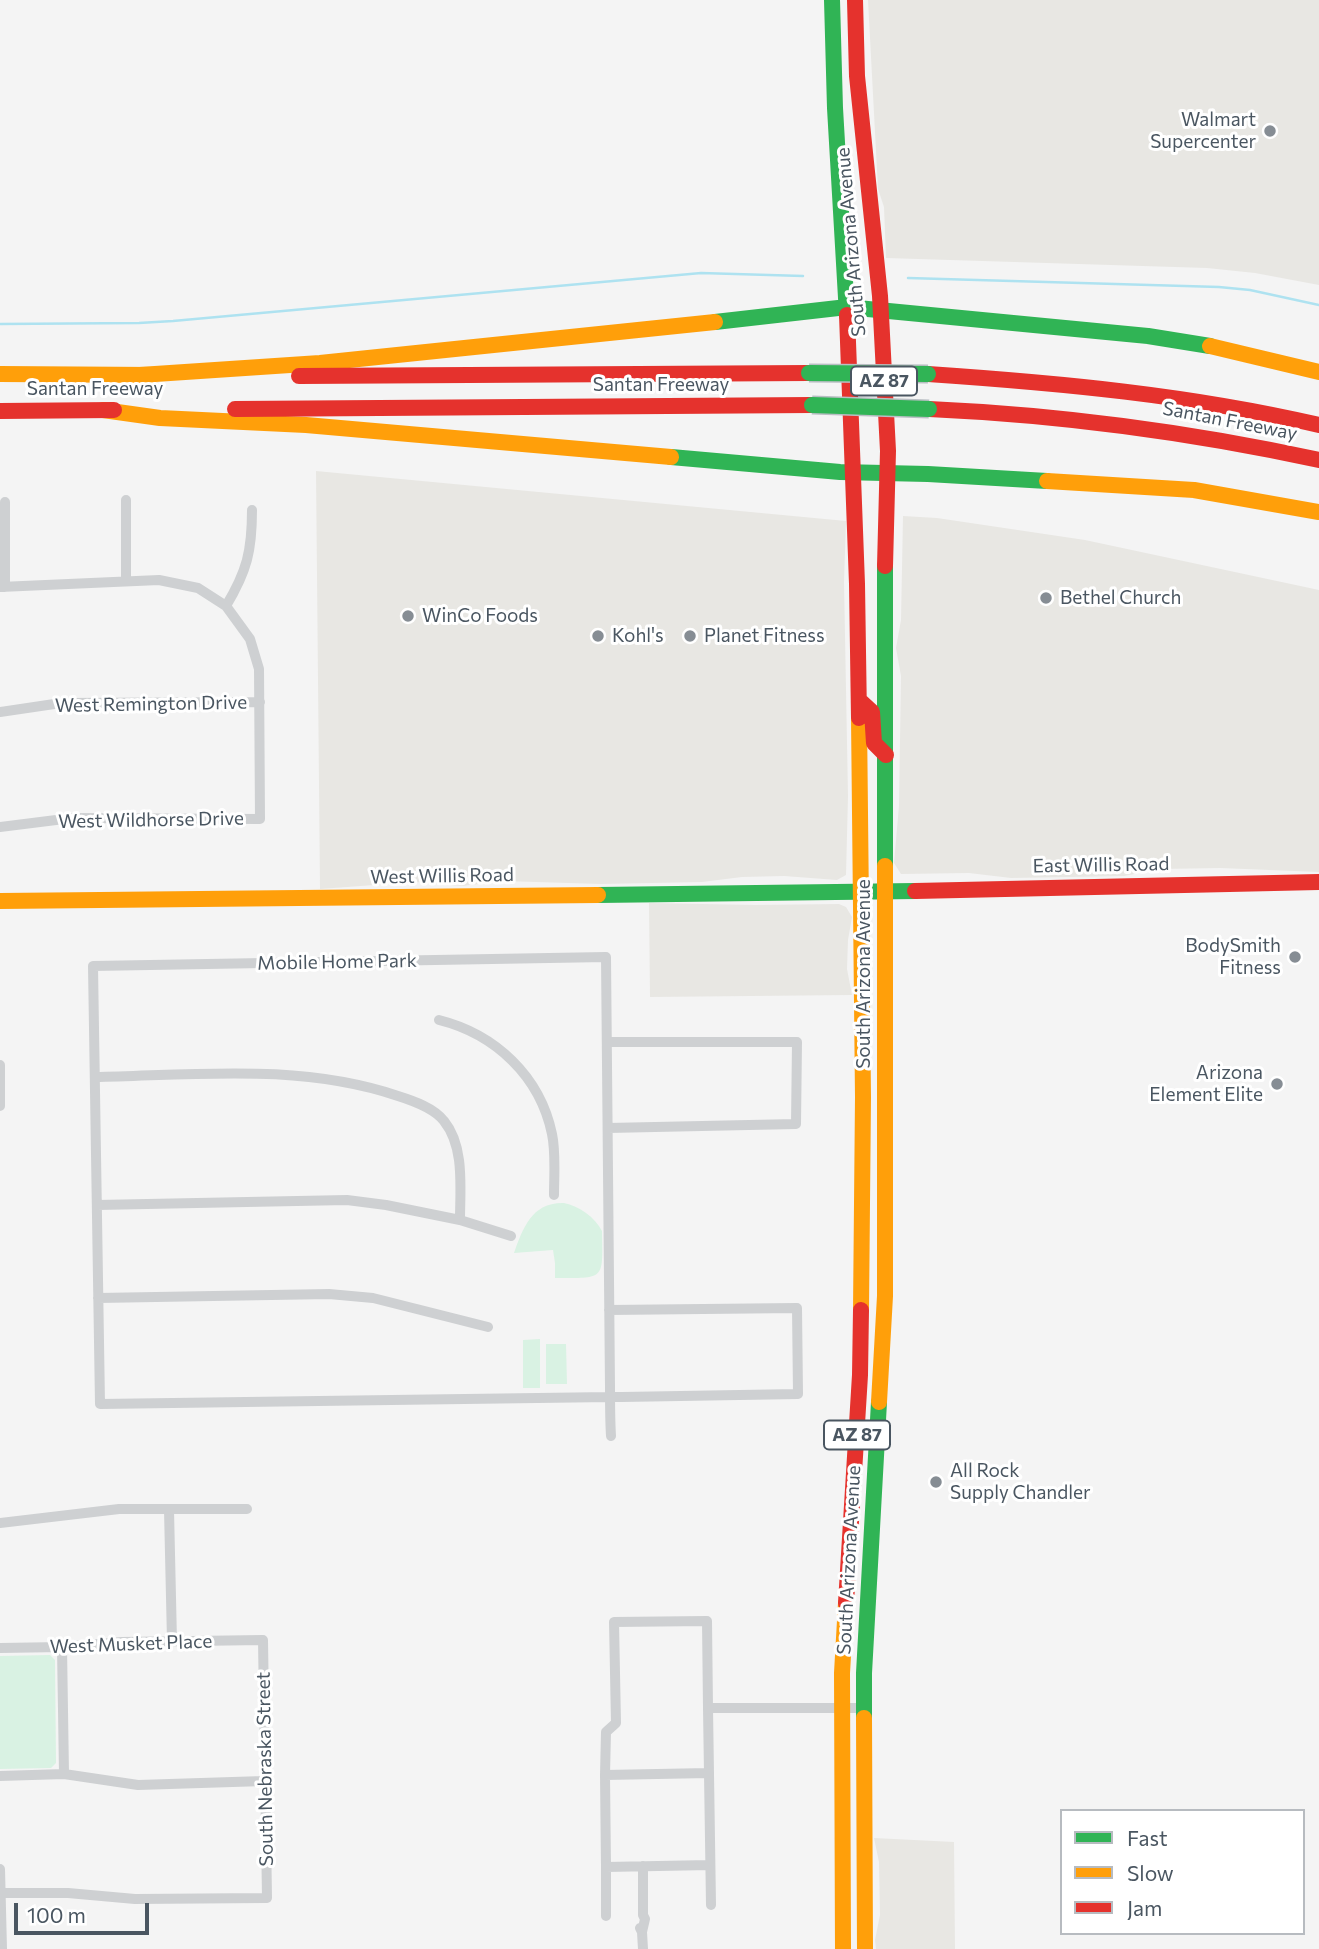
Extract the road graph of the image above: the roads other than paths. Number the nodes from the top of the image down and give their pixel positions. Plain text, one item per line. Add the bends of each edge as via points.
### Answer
1 (832, 0) edge
2 (855, 0) edge
3 (847, 307) junction
4 (880, 310) junction
5 (1319, 372) edge
6 (0, 374) edge
7 (140, 375) junction
8 (103, 410) junction
9 (0, 411) edge
10 (1319, 425) edge
11 (1319, 460) edge
12 (853, 472) junction
13 (887, 473) junction
14 (126, 500) dead end
15 (5, 502) dead end
16 (252, 510) dead end
17 (1319, 512) edge
18 (126, 581) junction
19 (3, 587) edge
20 (226, 606) junction
21 (859, 700) junction
22 (260, 702) junction
23 (0, 712) edge
24 (886, 755) junction
25 (0, 827) edge
26 (1319, 882) edge
27 (862, 892) junction
28 (885, 892) junction
29 (0, 901) edge
30 (439, 1020) dead end
31 (607, 1042) junction
32 (0, 1065) edge
33 (95, 1077) junction
34 (0, 1106) edge
35 (608, 1128) junction
36 (554, 1195) dead end
37 (97, 1205) junction
38 (460, 1220) junction
39 (511, 1236) dead end
40 (98, 1298) junction
41 (609, 1310) junction
42 (488, 1327) dead end
43 (610, 1397) junction
44 (611, 1436) dead end
45 (247, 1509) dead end
46 (169, 1510) junction
47 (0, 1524) edge
48 (263, 1640) joint
49 (172, 1641) junction
50 (62, 1647) junction
51 (0, 1648) edge
52 (708, 1708) junction
53 (842, 1708) junction
54 (864, 1708) junction
55 (709, 1773) junction
56 (64, 1774) junction
57 (605, 1775) junction
58 (0, 1776) edge
59 (264, 1782) junction
60 (710, 1865) junction
61 (643, 1866) junction
62 (606, 1867) junction
63 (0, 1869) edge
64 (0, 1893) edge
65 (710, 1905) dead end
66 (606, 1916) dead end
67 (2, 1949) edge
68 (643, 1949) edge
69 (843, 1949) edge
70 (865, 1949) edge

1 - 3 main road, South Arizona Avenue / AZ 87
2 - 4 main road, South Arizona Avenue / AZ 87 via 859,98
3 - 4 main road
3 - 7 main road via 320,363
3 - 12 main road, South Arizona Avenue / AZ 87
4 - 5 main road via 1148,336
4 - 13 main road, South Arizona Avenue / AZ 87
6 - 7 main road, Santan Freeway
7 - 10 main road, Santan Freeway, bridge via 928,374 1175,396 1258,409
8 - 9 main road, Santan Freeway
8 - 11 main road, Santan Freeway, bridge via 812,405 1013,412 1186,432
8 - 12 main road
12 - 13 main road
12 - 21 main road, South Arizona Avenue / AZ 87
13 - 17 main road via 1194,490
13 - 24 main road, South Arizona Avenue / AZ 87
14 - 18 street
15 - 19 street
16 - 20 street via 252,540 244,575
18 - 19 street
18 - 20 street via 159,580 198,588
20 - 22 street via 250,639 259,669
21 - 24 main road via 872,712 874,743
21 - 27 main road, South Arizona Avenue / AZ 87
22 - 23 street, West Remington Drive via 61,703
22 - 25 street, West Wildhorse Drive via 260,819 72,818
24 - 28 main road, South Arizona Avenue / AZ 87
26 - 28 main road, East Willis Road
27 - 28 main road, West Willis Road
27 - 29 main road, West Willis Road
27 - 53 main road, South Arizona Avenue / AZ 87 via 860,1375
28 - 54 main road, South Arizona Avenue / AZ 87 via 885,1296
30 - 36 street via 460,1025 484,1039 509,1055 526,1075 552,1134
31 - 33 street, Mobile Home Park via 606,957 93,966
31 - 35 street, Mobile Home Park
31 - 35 street via 796,1042 796,1124
32 - 34 street
33 - 37 street, Mobile Home Park
33 - 38 street via 301,1075 366,1085 411,1100 436,1113 455,1138
35 - 41 street, Mobile Home Park
37 - 38 street via 347,1200
37 - 40 street, Mobile Home Park
38 - 39 street
40 - 42 street via 329,1294 373,1298
40 - 43 street, Mobile Home Park via 100,1404
41 - 43 street, Mobile Home Park
41 - 43 street, Mobile Home Park via 797,1308 798,1394
43 - 44 street, Mobile Home Park
45 - 46 street
46 - 47 street via 119,1509
46 - 49 street
48 - 49 street, West Musket Place
48 - 59 street, South Nebraska Street
49 - 50 street, West Musket Place
50 - 51 street, West Musket Place
50 - 56 street
52 - 53 street
52 - 55 street
52 - 57 street via 707,1621 614,1622 617,1723 606,1732
53 - 54 street
53 - 69 main road, South Arizona Avenue / AZ 87
54 - 70 main road, South Arizona Avenue / AZ 87
55 - 57 street
55 - 60 street
56 - 58 street
56 - 59 street via 138,1785
57 - 62 street
59 - 64 street, South Nebraska Street via 267,1898
60 - 61 street
60 - 65 street
61 - 62 street
61 - 68 street
62 - 66 street
63 - 64 street
64 - 67 street

